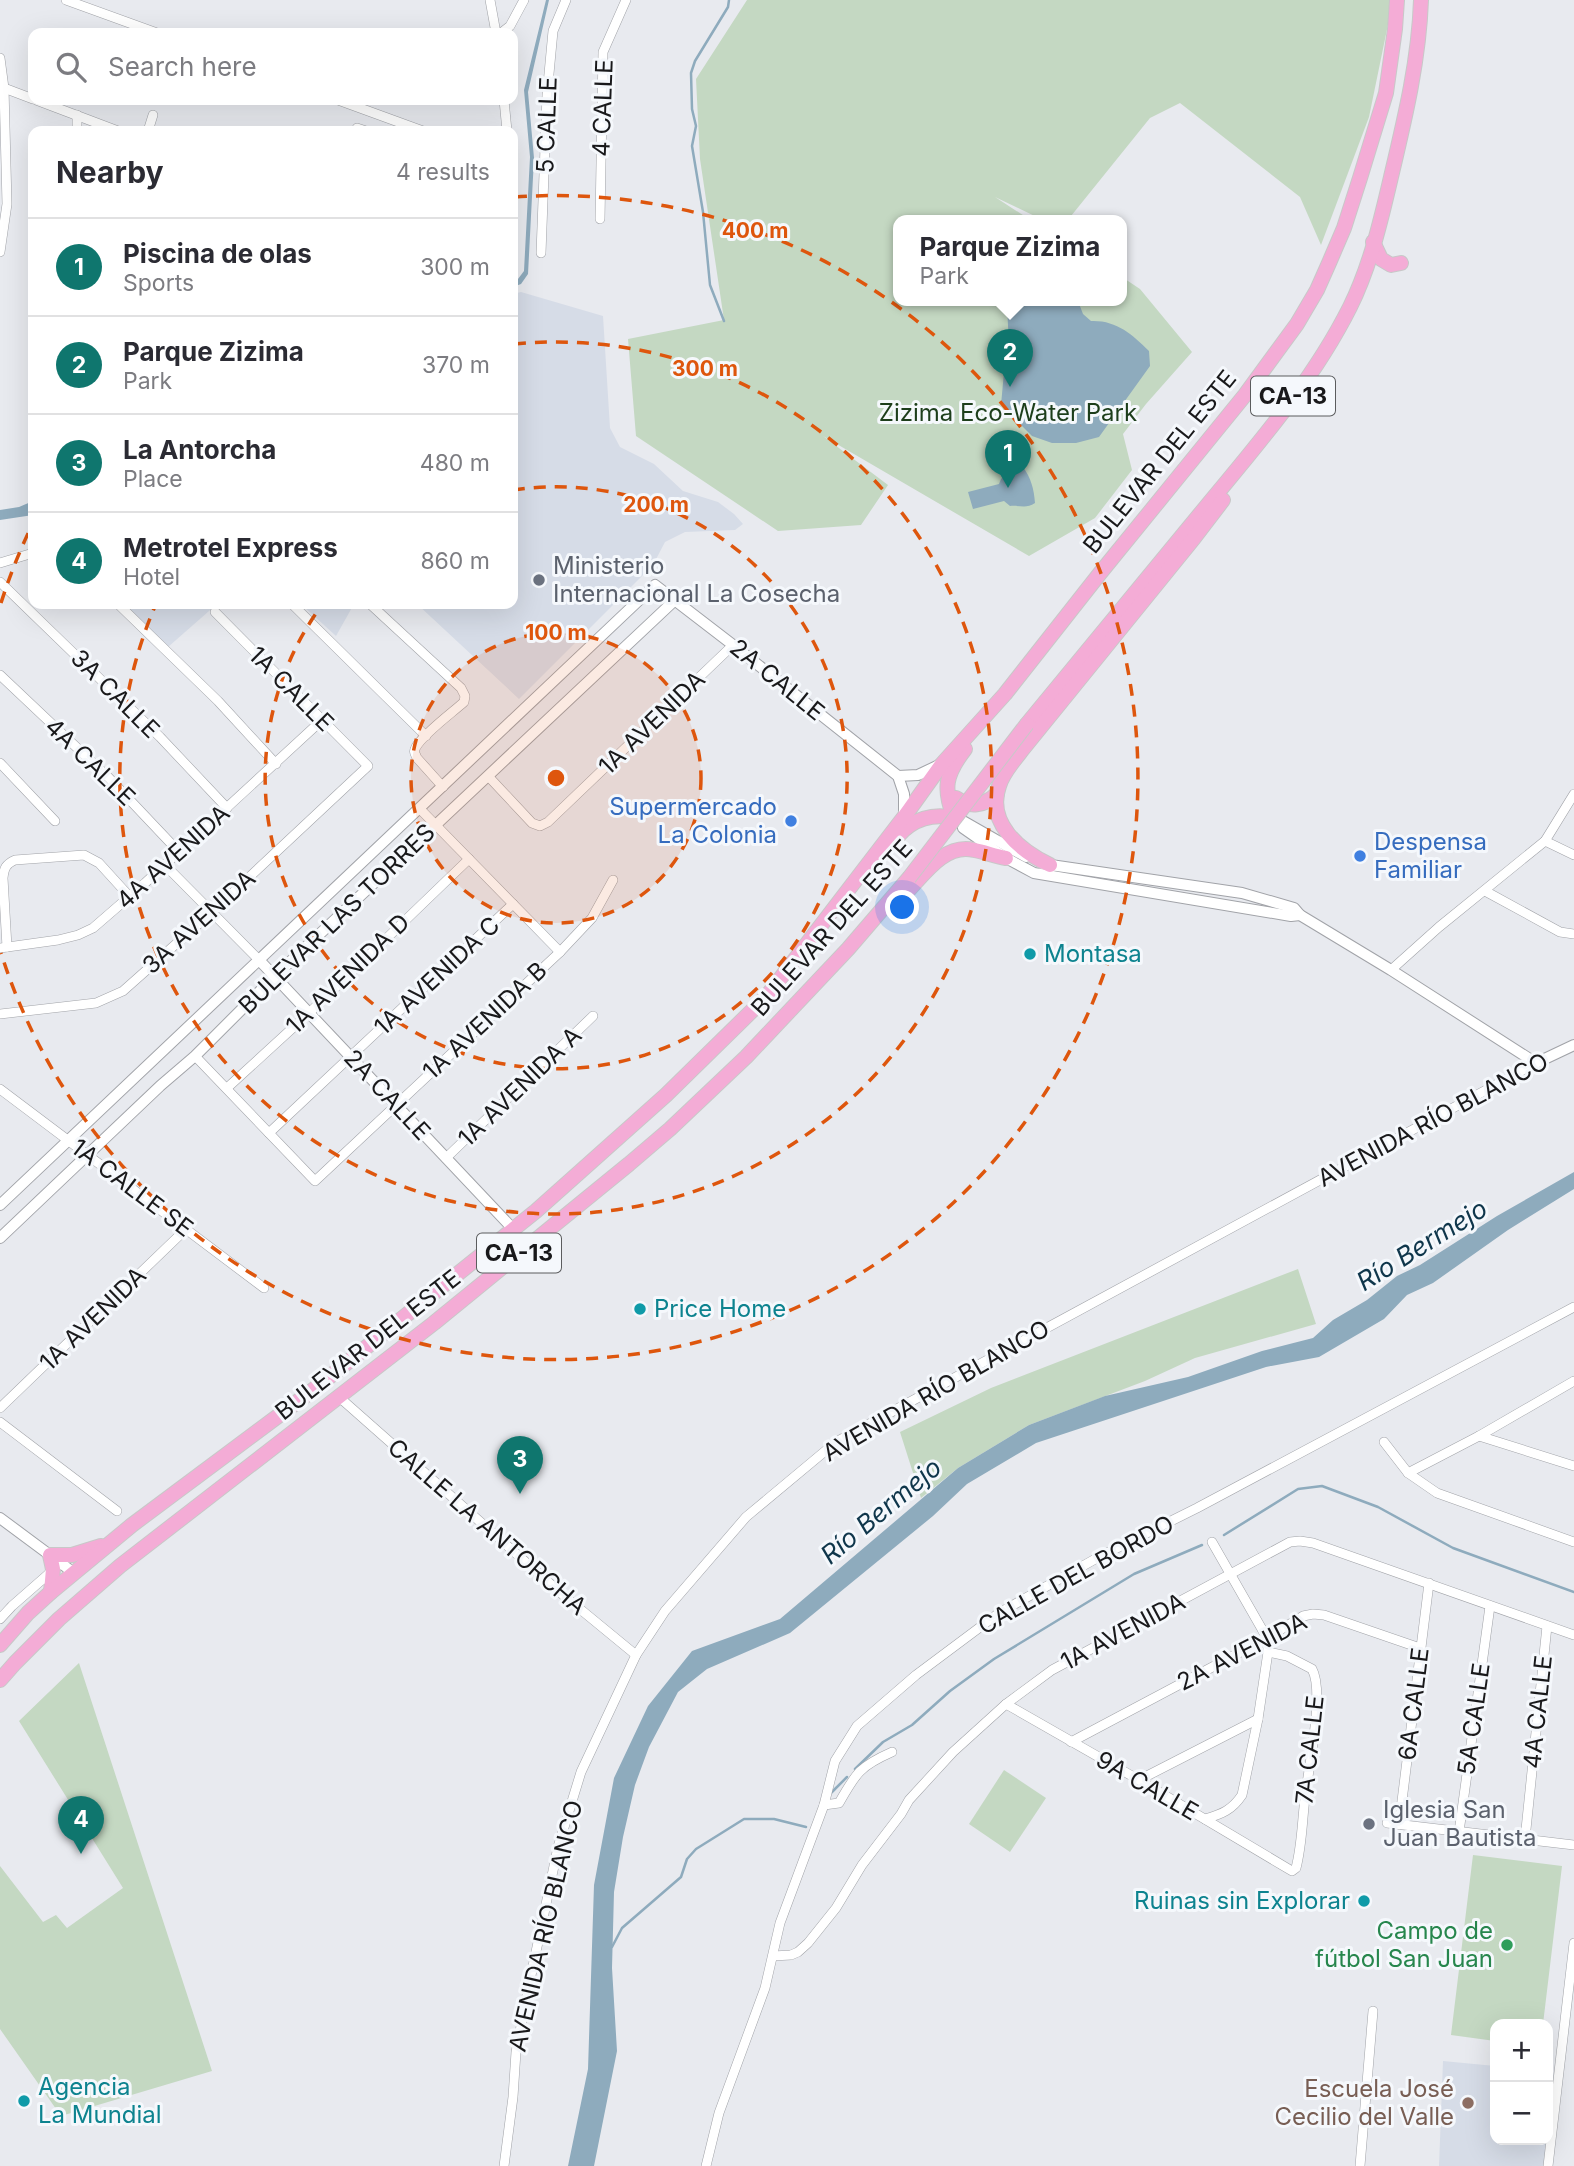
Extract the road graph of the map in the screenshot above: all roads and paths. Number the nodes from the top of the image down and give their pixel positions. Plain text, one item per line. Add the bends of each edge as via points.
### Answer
1 (66, 0) edge
2 (490, 0) edge
3 (524, 0) edge
4 (566, 0) edge
5 (625, 0) edge
6 (1397, 0) edge
7 (1421, 0) edge
8 (143, 28) edge
9 (495, 28) edge
10 (507, 28) edge
11 (0, 58) edge
12 (4, 88) junction
13 (28, 97) edge
14 (51, 105) edge
15 (350, 105) edge
16 (504, 105) edge
17 (77, 115) junction
18 (153, 115) dead end
19 (77, 126) edge
20 (105, 126) edge
21 (150, 126) edge
22 (403, 126) edge
23 (507, 126) edge
24 (600, 219) dead end
25 (1373, 242) junction
26 (0, 252) edge
27 (541, 253) dead end
28 (1401, 263) dead end
29 (1254, 448) junction
30 (28, 555) edge
31 (0, 563) edge
32 (0, 582) edge
33 (654, 585) joint
34 (675, 600) junction
35 (123, 609) edge
36 (297, 609) edge
37 (375, 609) edge
38 (215, 612) dead end
39 (733, 645) junction
40 (0, 675) edge
41 (1005, 694) junction
42 (322, 720) junction
43 (426, 736) junction
44 (0, 763) edge
45 (276, 764) junction
46 (942, 764) junction
47 (368, 766) joint
48 (488, 776) junction
49 (898, 776) junction
50 (946, 783) junction
51 (443, 787) junction
52 (997, 794) junction
53 (1574, 794) edge
54 (227, 808) junction
55 (420, 808) junction
56 (904, 817) junction
57 (954, 818) junction
58 (55, 821) dead end
59 (436, 825) junction
60 (1545, 841) junction
61 (179, 852) junction
62 (1574, 855) edge
63 (1006, 858) junction
64 (469, 859) junction
65 (165, 865) junction
66 (1049, 865) junction
67 (613, 880) dead end
68 (1485, 891) junction
69 (129, 896) junction
70 (513, 904) junction
71 (212, 912) junction
72 (1300, 915) junction
73 (1574, 934) edge
74 (3, 948) edge
75 (560, 952) junction
76 (260, 961) junction
77 (1391, 970) junction
78 (785, 973) junction
79 (275, 976) junction
80 (309, 1013) junction
81 (0, 1014) edge
82 (593, 1016) dead end
83 (1574, 1045) edge
84 (195, 1056) junction
85 (351, 1057) junction
86 (1536, 1063) junction
87 (226, 1088) junction
88 (0, 1089) edge
89 (396, 1104) junction
90 (270, 1133) junction
91 (68, 1140) junction
92 (88, 1155) junction
93 (446, 1158) junction
94 (629, 1164) junction
95 (0, 1205) edge
96 (186, 1229) junction
97 (514, 1230) junction
98 (0, 1238) edge
99 (264, 1288) dead end
100 (1574, 1307) edge
101 (1574, 1381) edge
102 (339, 1397) junction
103 (0, 1408) edge
104 (0, 1422) edge
105 (1479, 1436) junction
106 (1384, 1442) dead end
107 (1574, 1466) edge
108 (1408, 1473) junction
109 (117, 1511) dead end
110 (0, 1518) edge
111 (112, 1542) junction
112 (1212, 1542) dead end
113 (1574, 1542) edge
114 (51, 1562) junction
115 (74, 1573) junction
116 (1231, 1575) junction
117 (1429, 1583) junction
118 (51, 1592) junction
119 (1490, 1606) junction
120 (0, 1619) edge
121 (1547, 1626) junction
122 (1574, 1635) edge
123 (1267, 1638) junction
124 (0, 1645) edge
125 (1420, 1648) junction
126 (1268, 1652) junction
127 (636, 1655) junction
128 (0, 1680) edge
129 (1006, 1703) junction
130 (1258, 1718) junction
131 (1071, 1742) junction
132 (892, 1752) dead end
133 (1139, 1780) junction
134 (824, 1805) junction
135 (1205, 1819) junction
136 (1387, 1823) dead end
137 (1399, 1825) junction
138 (1458, 1832) junction
139 (1525, 1839) junction
140 (1574, 1845) edge
141 (1288, 1870) joint
142 (1574, 1943) edge
143 (773, 1956) junction
144 (1373, 2011) dead end
145 (504, 2166) edge
146 (706, 2166) edge
147 (1360, 2166) edge
148 (1548, 2166) edge

1 - 8 street
2 - 9 street
3 - 10 street
4 - 27 street, 5 CALLE via 553,31
5 - 24 street, 4 CALLE via 603,52
6 - 41 highway, BULEVAR DEL ESTE / CA-13 via 1386,93 1344,228 1317,290 1245,395
7 - 25 highway, BULEVAR DEL ESTE / CA-13 via 1410,100
11 - 12 street
12 - 13 street
12 - 26 street via 7,204
14 - 17 street
15 - 22 street
16 - 23 street
17 - 19 street
17 - 20 street
18 - 21 street
25 - 28 highway via 1381,258 1391,265
25 - 29 highway, BULEVAR DEL ESTE / CA-13 via 1351,305 1320,361
29 - 52 highway via 1210,518 1022,750
29 - 94 highway, BULEVAR DEL ESTE / CA-13, bridge via 848,949 746,1057
30 - 31 street
32 - 54 street, 3A CALLE
33 - 34 street, 2A CALLE
33 - 51 street, BULEVAR LAS TORRES
34 - 39 street, 2A CALLE
34 - 48 street, BULEVAR LAS TORRES
35 - 45 street
36 - 43 street
37 - 43 street via 466,696
38 - 42 street, 1A CALLE
39 - 48 street, 1A AVENIDA via 548,822 540,826 532,822
39 - 49 street, 2A CALLE
40 - 61 street, 4A CALLE
41 - 46 highway, BULEVAR DEL ESTE / CA-13
41 - 50 highway via 961,754
42 - 45 street, 4A AVENIDA
42 - 47 street, 1A CALLE
43 - 51 street via 414,752
44 - 58 street
45 - 54 street, 4A AVENIDA
46 - 49 street via 918,775
46 - 56 highway, BULEVAR DEL ESTE / CA-13
47 - 71 street, 3A AVENIDA
48 - 59 street, BULEVAR LAS TORRES
49 - 56 street
50 - 52 highway via 953,796 967,805 982,804
50 - 57 highway
51 - 55 street, BULEVAR LAS TORRES
52 - 66 highway via 996,808 1010,837
53 - 60 street
54 - 61 street, 4A AVENIDA
55 - 59 street
55 - 76 street, BULEVAR LAS TORRES
56 - 78 highway, BULEVAR DEL ESTE / CA-13
57 - 63 street
57 - 66 street via 1037,863
57 - 78 highway via 932,816 904,829 802,958
59 - 64 street
59 - 79 street, BULEVAR LAS TORRES
60 - 62 street
60 - 68 street
61 - 65 street, 4A AVENIDA
63 - 72 street via 1034,873
63 - 94 highway via 965,849 937,861 764,1048 677,1130
64 - 70 street
64 - 80 street, 1A AVENIDA D
65 - 69 street, 4A AVENIDA
65 - 71 street
66 - 72 street via 1242,893 1294,908
67 - 75 street, 1A AVENIDA B via 592,918
68 - 73 street via 1560,932
68 - 77 street
69 - 74 street, 4A AVENIDA via 93,928 78,935
69 - 74 street via 99,863 84,855 15,860 4,870
70 - 75 street
70 - 85 street, 1A AVENIDA C
71 - 76 street
71 - 81 street, 3A AVENIDA via 110,998
72 - 77 street
75 - 89 street, 1A AVENIDA B
76 - 79 street, 2A CALLE
76 - 91 street, BULEVAR LAS TORRES
77 - 86 street
78 - 97 highway, BULEVAR DEL ESTE / CA-13 via 666,1095
79 - 80 street, 2A CALLE
79 - 84 street, BULEVAR LAS TORRES
80 - 85 street, 2A CALLE
80 - 87 street, 1A AVENIDA D
82 - 93 street, 1A AVENIDA A
83 - 86 street, AVENIDA RÍO BLANCO
84 - 87 street
84 - 92 street, BULEVAR LAS TORRES
85 - 89 street, 2A CALLE
85 - 90 street, 1A AVENIDA C
86 - 127 street, AVENIDA RÍO BLANCO via 836,1442 746,1517 666,1611
87 - 90 street
88 - 91 street, 1A CALLE SE
89 - 90 street, 1A AVENIDA B via 315,1181
89 - 93 street, 2A CALLE
91 - 92 street, 1A CALLE SE
91 - 95 street, BULEVAR LAS TORRES
92 - 96 street, 1A CALLE SE
92 - 98 street, BULEVAR LAS TORRES
93 - 97 street, 2A CALLE
94 - 102 highway, BULEVAR DEL ESTE / CA-13
96 - 99 street, 1A CALLE SE
96 - 103 street, 1A AVENIDA
97 - 111 highway, BULEVAR DEL ESTE / CA-13
100 - 134 street, CALLE DEL BORDO via 999,1613 916,1675 858,1726 835,1761
101 - 105 street
102 - 127 street, CALLE LA ANTORCHA
102 - 128 highway, BULEVAR DEL ESTE / CA-13 via 120,1566 59,1619
104 - 109 street
105 - 107 street
105 - 108 street
106 - 108 street
108 - 113 street via 1437,1493
110 - 114 street
111 - 114 highway
111 - 115 highway, BULEVAR DEL ESTE / CA-13
112 - 116 street
114 - 115 street
114 - 118 highway
114 - 120 street
115 - 118 highway, BULEVAR DEL ESTE / CA-13
116 - 117 street, 1A AVENIDA via 1290,1542 1300,1541
116 - 123 street
116 - 129 street, 1A AVENIDA via 1052,1670
117 - 119 street, 1A AVENIDA
117 - 125 street, 6A CALLE
118 - 124 highway, BULEVAR DEL ESTE / CA-13
119 - 121 street, 1A AVENIDA
119 - 138 street, 5A CALLE
121 - 122 street, 1A AVENIDA
121 - 139 street, 4A CALLE
123 - 125 street, 2A AVENIDA via 1313,1614
123 - 126 street
123 - 131 street, 2A AVENIDA
125 - 137 street, 6A CALLE
126 - 130 street
126 - 141 street, 7A CALLE via 1301,1662 1312,1669 1317,1683 1302,1844 1296,1868
127 - 145 street, AVENIDA RÍO BLANCO via 581,1772 558,1847 516,2052
129 - 131 street, 9A CALLE
129 - 143 street, 1A AVENIDA via 909,1800 808,1944 791,1955
130 - 133 street
130 - 135 street via 1242,1795 1223,1814
131 - 133 street, 9A CALLE
132 - 134 street via 868,1763 839,1803
133 - 135 street, 9A CALLE
134 - 143 street, CALLE DEL BORDO via 780,1923
135 - 141 street, 9A CALLE
136 - 137 street
137 - 138 street
138 - 139 street
139 - 140 street
142 - 148 street
143 - 146 street, CALLE DEL BORDO via 719,2113
144 - 147 street

